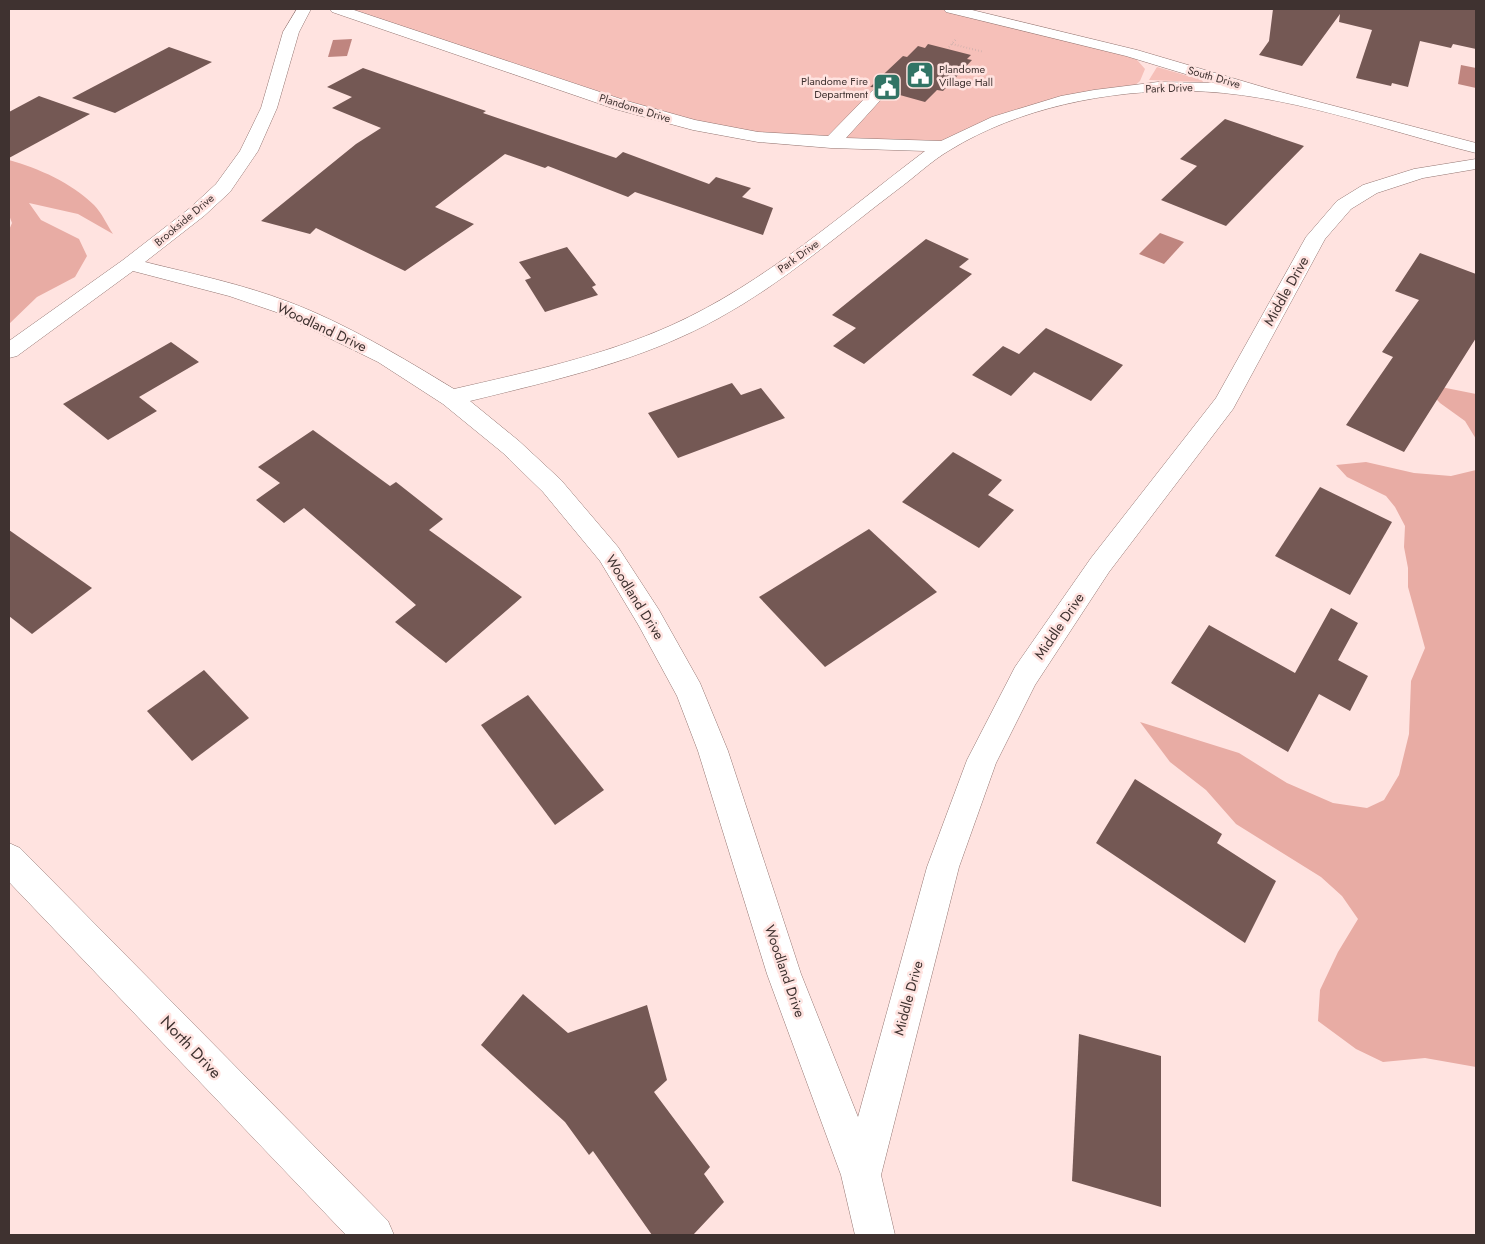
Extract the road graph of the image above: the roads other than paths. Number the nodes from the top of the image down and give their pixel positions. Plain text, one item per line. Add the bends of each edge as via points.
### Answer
1 (304, 9) edge
2 (337, 9) edge
3 (951, 9) edge
4 (1131, 53) junction
5 (1131, 89) junction
6 (879, 93) dead end
7 (1267, 93) junction
8 (831, 143) junction
9 (944, 146) junction
10 (1476, 148) edge
11 (1476, 164) edge
12 (130, 264) junction
13 (9, 351) edge
14 (451, 398) junction
15 (9, 859) edge
16 (861, 1175) junction
17 (374, 1235) edge
18 (875, 1235) edge

1 - 12 street, Brookside Drive via 291,32 269,108 249,151 223,188
2 - 8 street, Plandome Drive via 621,105 693,125 758,137
3 - 4 street, South Drive
4 - 5 street, Park Drive via 1144,69 1140,81
4 - 7 street, South Drive
5 - 7 street, Park Drive via 1185,86
5 - 9 street, Park Drive via 1036,109 982,128
6 - 8 street
7 - 10 street, South Drive
8 - 9 street, Plandome Drive
9 - 14 street, Park Drive via 791,262 712,314 630,350
11 - 16 street, Middle Drive via 1420,173 1370,189 1344,205 1316,237 1225,403 1100,565 1025,676 982,760 943,867
12 - 13 street, Brookside Drive
12 - 14 street, Woodland Drive via 236,291 283,307 386,358
14 - 16 street, Woodland Drive via 552,486 609,554 690,692 713,751 784,974
15 - 17 street, North Drive
16 - 18 street, Middle Drive

